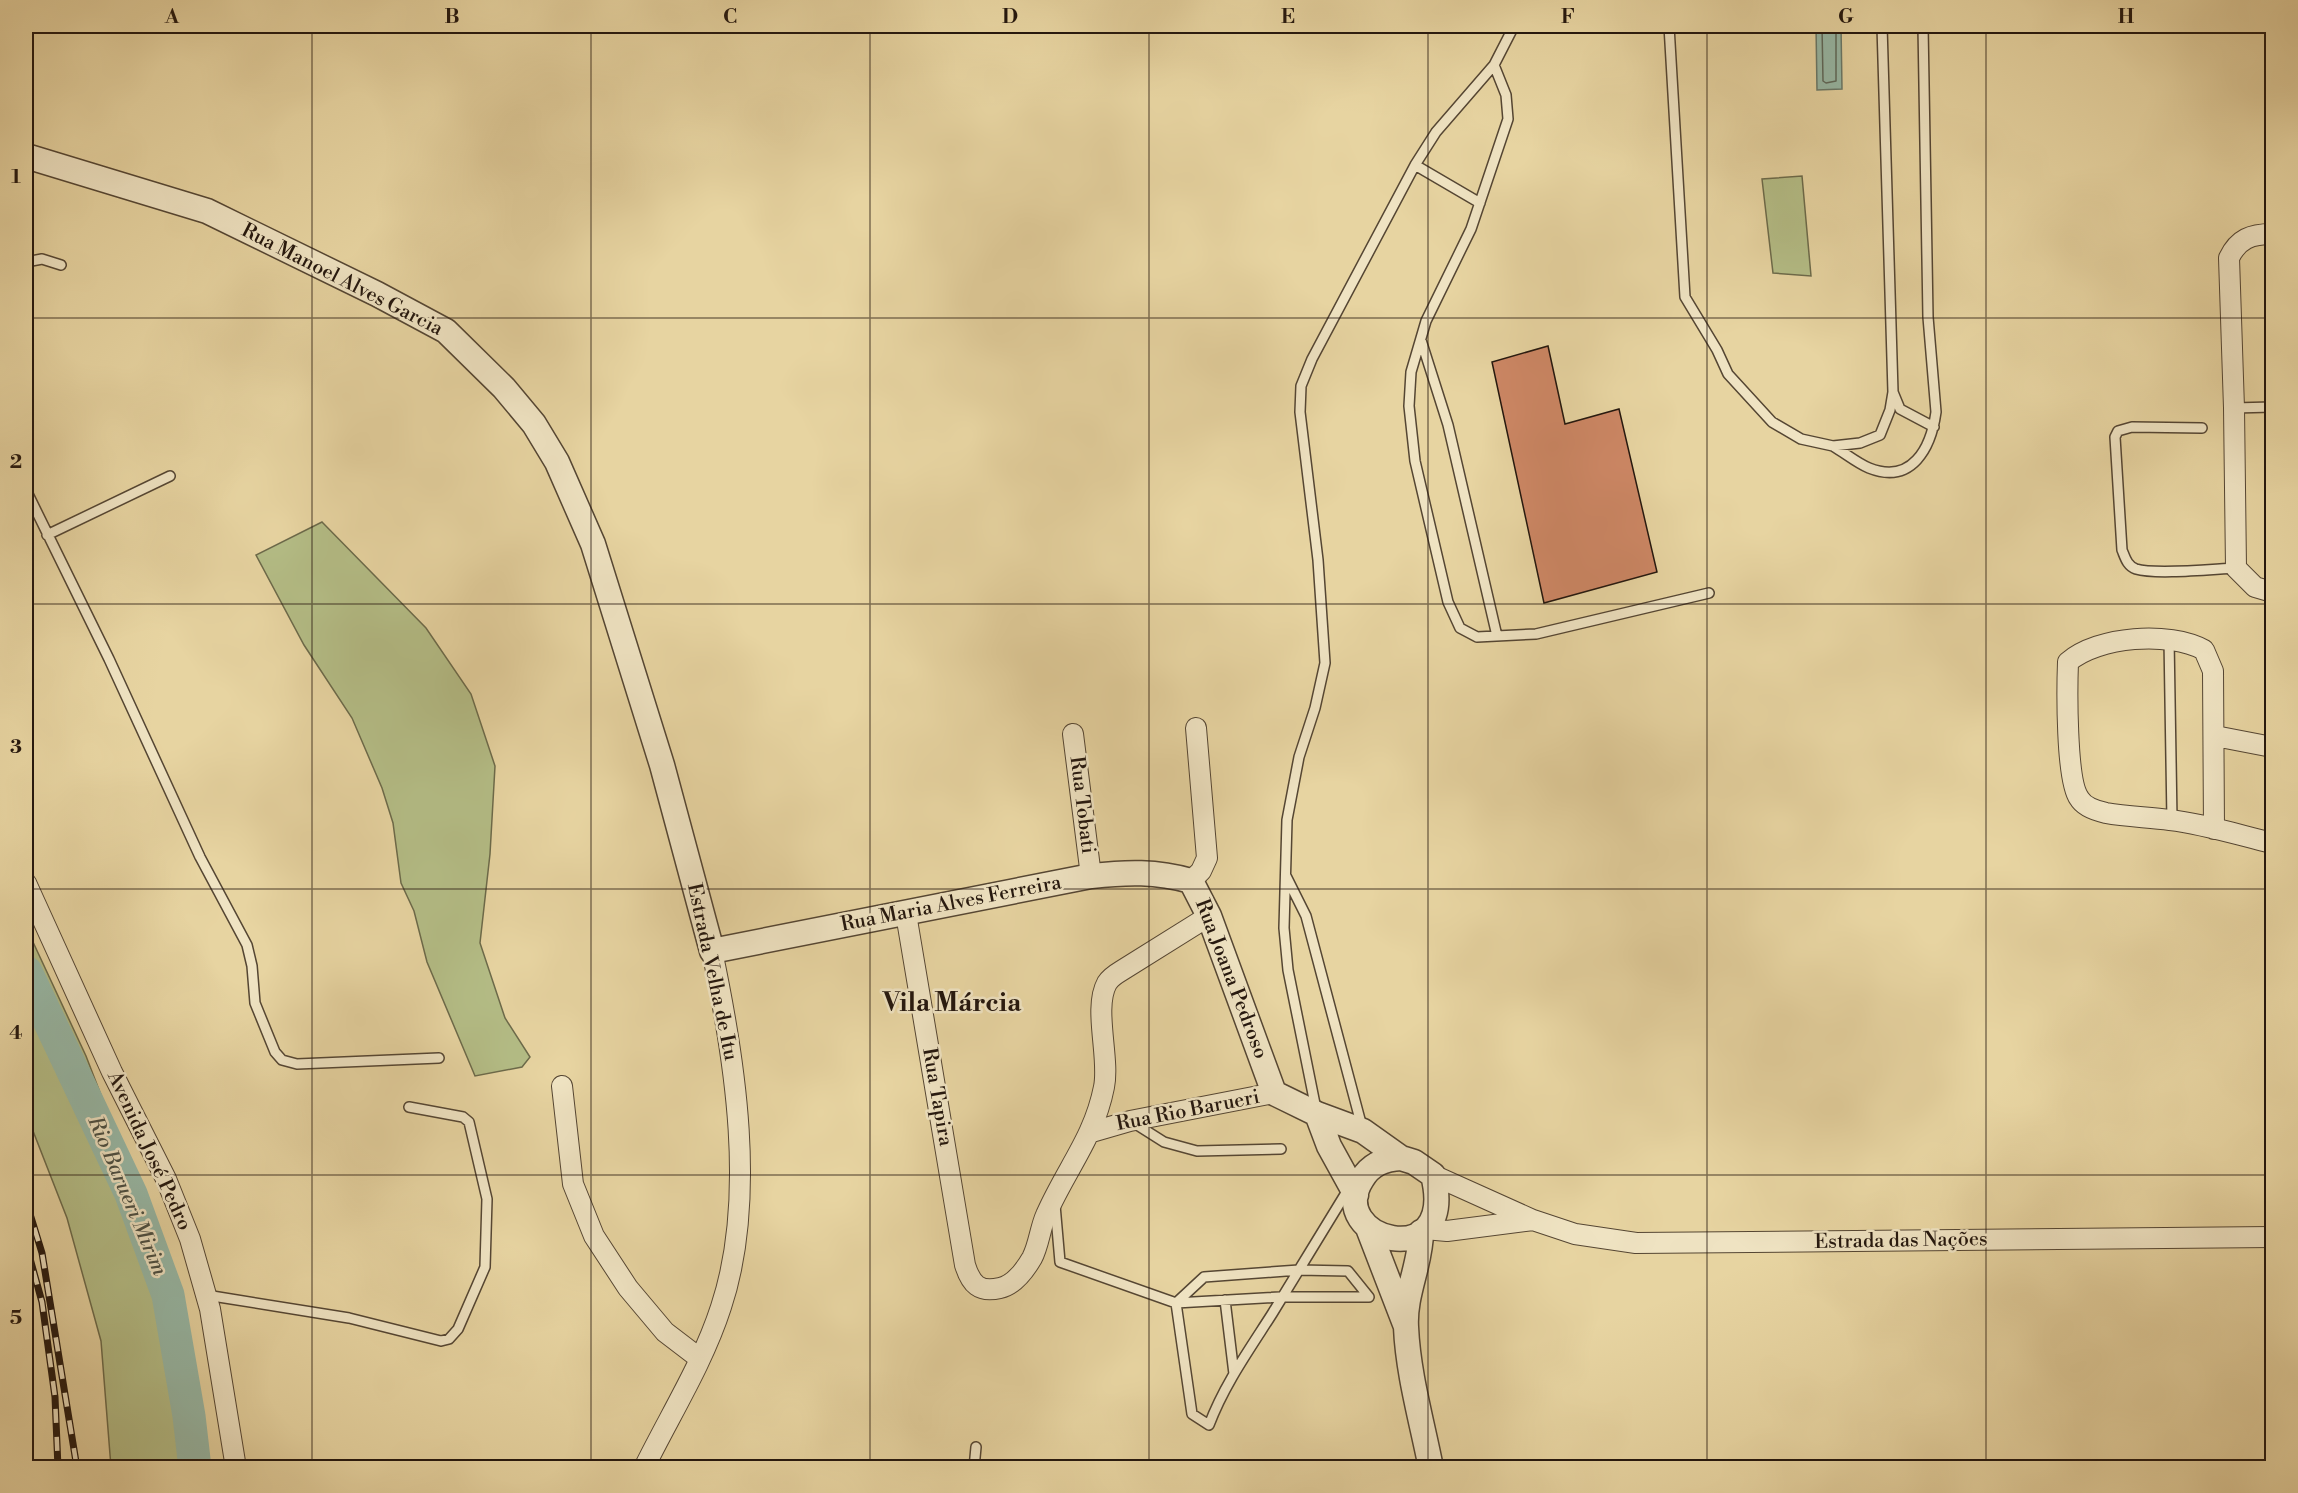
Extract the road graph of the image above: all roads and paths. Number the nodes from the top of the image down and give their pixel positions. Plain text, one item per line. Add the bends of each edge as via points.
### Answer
1 (1514, 26) edge
2 (1669, 26) edge
3 (1882, 26) edge
4 (1923, 26) edge
5 (1494, 65) junction
6 (26, 156) edge
7 (1415, 165) junction
8 (1480, 203) junction
9 (2272, 234) edge
10 (26, 262) edge
11 (61, 265) dead end
12 (1421, 340) junction
13 (1893, 392) junction
14 (2272, 407) edge
15 (2234, 408) junction
16 (1934, 427) junction
17 (2202, 428) dead end
18 (1833, 446) junction
19 (170, 476) dead end
20 (26, 490) edge
21 (47, 535) junction
22 (593, 544) joint
23 (2236, 568) junction
24 (2272, 592) edge
25 (1709, 593) dead end
26 (1497, 636) junction
27 (2169, 639) junction
28 (1196, 728) dead end
29 (1073, 734) dead end
30 (2215, 736) junction
31 (2272, 747) edge
32 (2172, 820) junction
33 (2214, 829) junction
34 (2272, 843) edge
35 (1285, 874) junction
36 (1091, 876) junction
37 (1191, 880) junction
38 (26, 883) edge
39 (906, 914) junction
40 (1209, 916) junction
41 (712, 951) junction
42 (439, 1058) dead end
43 (562, 1086) dead end
44 (1274, 1093) junction
45 (409, 1107) dead end
46 (1317, 1114) junction
47 (1130, 1120) junction
48 (1363, 1131) junction
49 (1092, 1132) junction
50 (1281, 1149) dead end
51 (1401, 1158) junction
52 (1433, 1175) junction
53 (1353, 1190) junction
54 (1054, 1200) junction
55 (1533, 1220) junction
56 (1368, 1227) junction
57 (1423, 1231) junction
58 (2272, 1237) edge
59 (1299, 1270) junction
60 (206, 1295) junction
61 (1283, 1297) junction
62 (1225, 1300) junction
63 (1176, 1303) junction
64 (1406, 1326) junction
65 (699, 1358) junction
66 (1234, 1374) junction
67 (976, 1447) dead end
68 (236, 1467) edge
69 (644, 1467) edge
70 (974, 1467) edge
71 (1431, 1467) edge

1 - 5 lane
2 - 18 lane via 1685,297 1728,374 1754,405 1772,422 1801,439
3 - 13 lane
4 - 16 lane
5 - 7 lane via 1436,132
5 - 8 lane via 1506,95 1508,119
6 - 22 street, Rua Manoel Alves Garcia via 207,211 446,331 534,424 557,462
7 - 8 lane
7 - 35 lane via 1301,386 1300,412 1318,560 1325,663 1287,820
8 - 12 lane
9 - 15 street via 2245,238 2234,246 2229,258
10 - 11 lane via 42,259
12 - 26 lane via 1449,425
12 - 26 lane via 1411,372 1409,406 1415,461 1449,602 1460,628 1477,637
13 - 16 lane via 1900,409
13 - 18 lane via 1880,435 1860,443
14 - 15 lane
15 - 23 street
16 - 18 lane via 1918,461 1888,473 1868,468
17 - 23 lane via 2118,431 2115,437 2122,550 2136,569
19 - 21 lane
20 - 21 lane
21 - 42 lane via 200,857 247,945 255,1003 275,1052 282,1060 297,1064
22 - 41 street, Estrada Velha de Itu via 662,765
23 - 24 street via 2255,587
25 - 26 lane via 1536,634
27 - 30 street via 2193,644 2204,650 2208,658 2213,671
27 - 32 lane
27 - 32 street via 2144,638 2090,649 2068,662 2067,678 2074,788 2079,799 2105,813
28 - 37 street, Rua Joana Pedroso via 1207,858
29 - 36 street, Rua Tobati
30 - 31 street
30 - 33 street
32 - 33 street
33 - 34 street
35 - 46 lane via 1288,970
35 - 48 lane via 1306,916
36 - 37 street, Rua Maria Alves Ferreira via 1134,871
36 - 39 street, Rua Maria Alves Ferreira
37 - 40 street, Rua Joana Pedroso
38 - 60 street, Avenida José Pedro via 112,1072 166,1179
39 - 41 street, Rua Maria Alves Ferreira
39 - 54 street, Rua Tapira via 969,1280 977,1288 1004,1288 1015,1280 1032,1257
40 - 44 street, Rua Joana Pedroso
40 - 49 street via 1120,970 1108,982 1102,1011 1105,1084
41 - 65 street, Estrada Velha de Itu via 732,1060 738,1178 736,1237 729,1276 722,1307
43 - 65 street via 573,1184 594,1236 628,1288 665,1332
44 - 46 street, Rua Rio Barueri
44 - 47 street, Rua Rio Barueri
45 - 60 lane via 463,1117 469,1122 486,1199 485,1267 458,1329 449,1339 441,1341 349,1318
46 - 48 street, Rua Rio Barueri
46 - 53 street
47 - 49 street, Rua Rio Barueri
47 - 50 lane via 1164,1142 1197,1151
48 - 51 street, Rua Rio Barueri
49 - 54 street
51 - 52 street
51 - 53 street via 1376,1164
52 - 55 street, Estrada das Nações
52 - 57 street via 1437,1206
53 - 56 street via 1361,1218
53 - 59 lane
54 - 63 lane via 1060,1263
55 - 57 street, Estrada das Nações
55 - 58 street, Estrada das Nações via 1575,1234 1648,1243
56 - 57 street via 1377,1235 1400,1240
56 - 64 street
57 - 64 street
59 - 61 lane
59 - 61 lane via 1347,1271 1369,1297
59 - 63 lane via 1204,1277
60 - 68 street, Avenida José Pedro
61 - 62 lane
61 - 66 lane
62 - 63 lane
62 - 66 lane
63 - 66 lane via 1192,1414 1209,1425
64 - 71 street
65 - 69 street, Estrada Velha de Itu
67 - 70 lane

